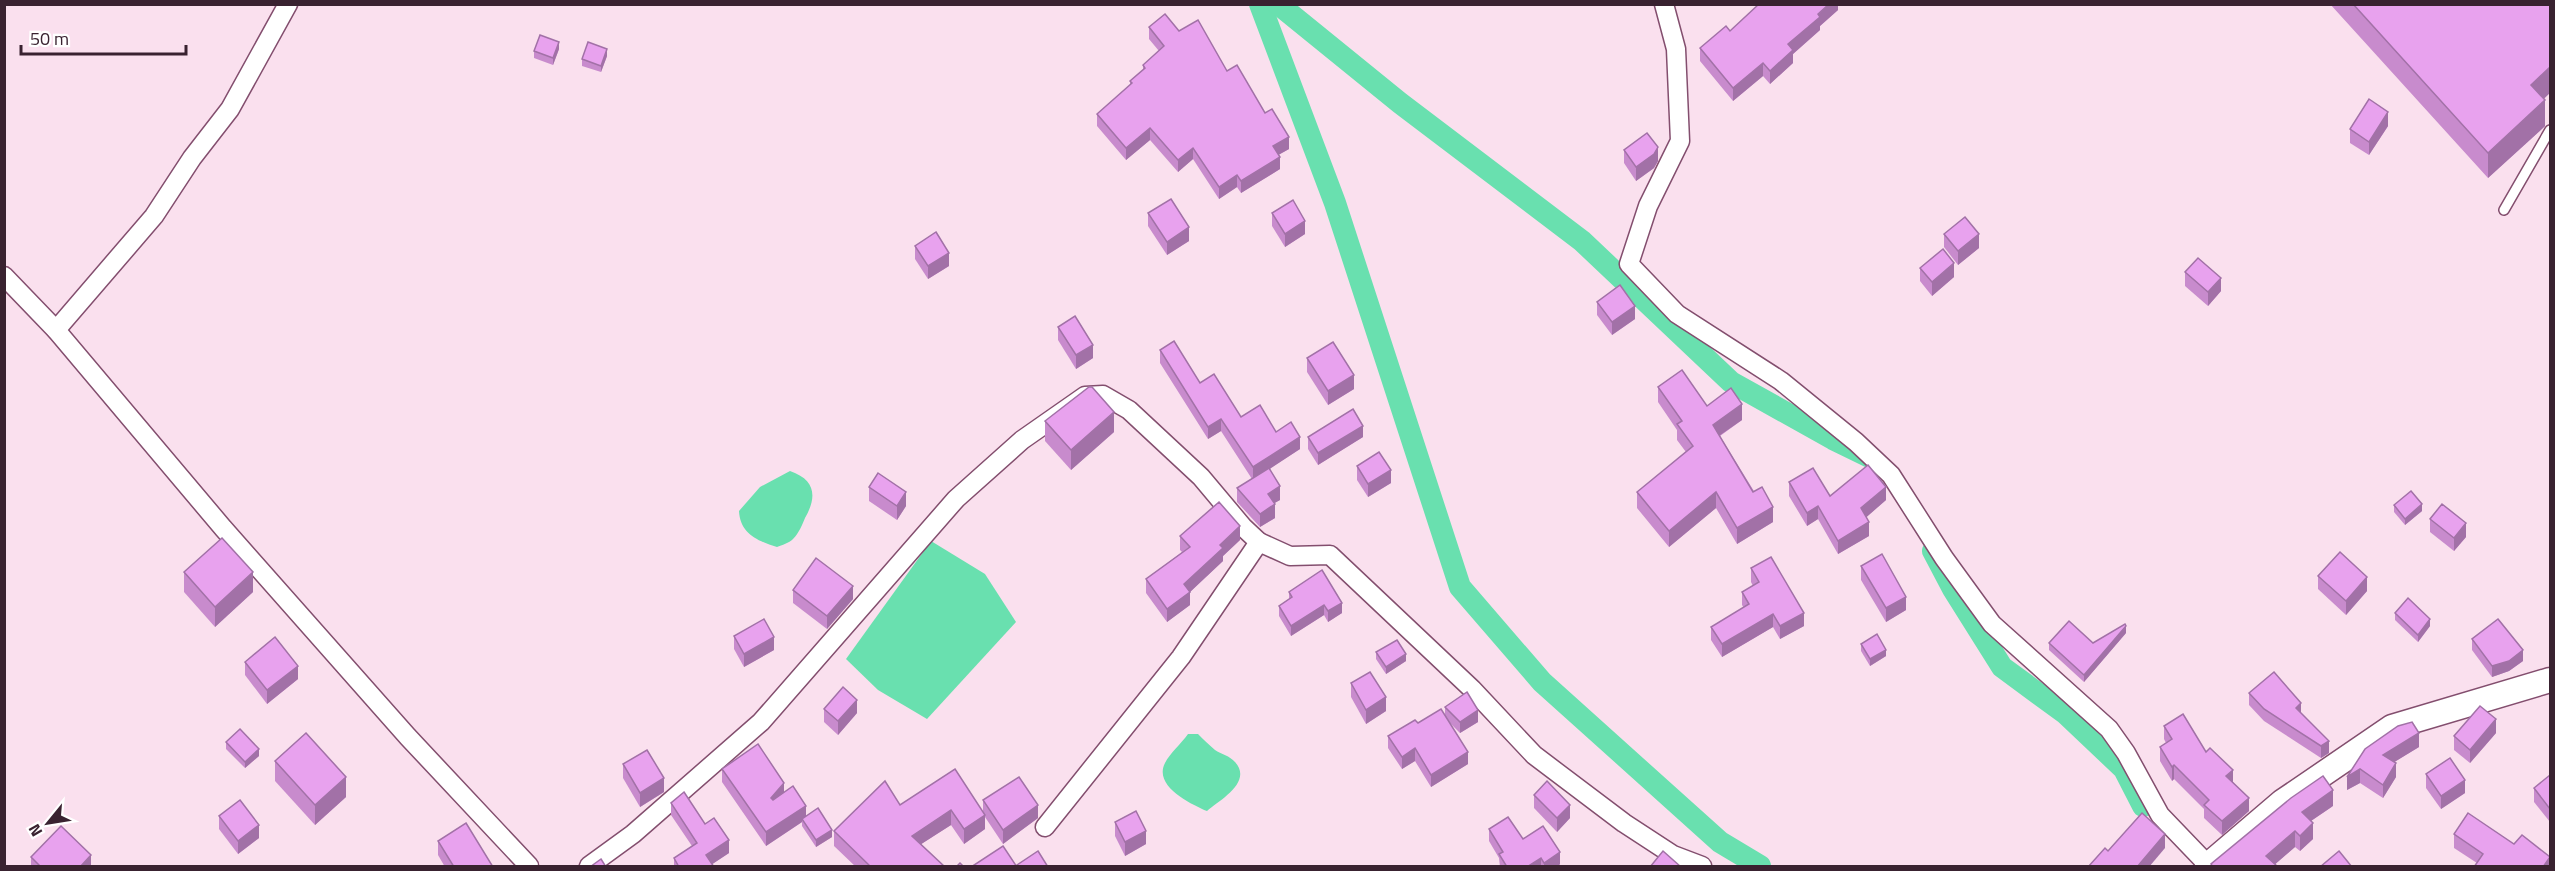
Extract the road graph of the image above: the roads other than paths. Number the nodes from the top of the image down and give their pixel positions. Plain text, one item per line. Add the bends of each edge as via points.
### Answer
1 (288, 4) edge
2 (1664, 4) edge
3 (2550, 130) edge
4 (2504, 210) dead end
5 (4, 276) edge
6 (56, 330) junction
7 (1259, 543) junction
8 (2550, 680) edge
9 (1045, 827) dead end
10 (2208, 866) edge
11 (529, 867) edge
12 (589, 867) edge
13 (1702, 867) edge

1 - 6 street via 230,109 154,216
2 - 10 street via 1676,49 1680,141 1648,206 1629,264 1677,314 1781,381 1891,475 1992,624 2109,729 2160,815
3 - 4 lane
5 - 6 street
6 - 11 street via 260,570
7 - 9 street via 1181,657
7 - 12 street via 1201,477 1129,410 1103,395 1085,396 1022,440 956,499 761,722 633,834
7 - 13 street via 1290,556 1330,555 1472,690 1534,755 1672,855
8 - 10 main road via 2392,727 2282,802

